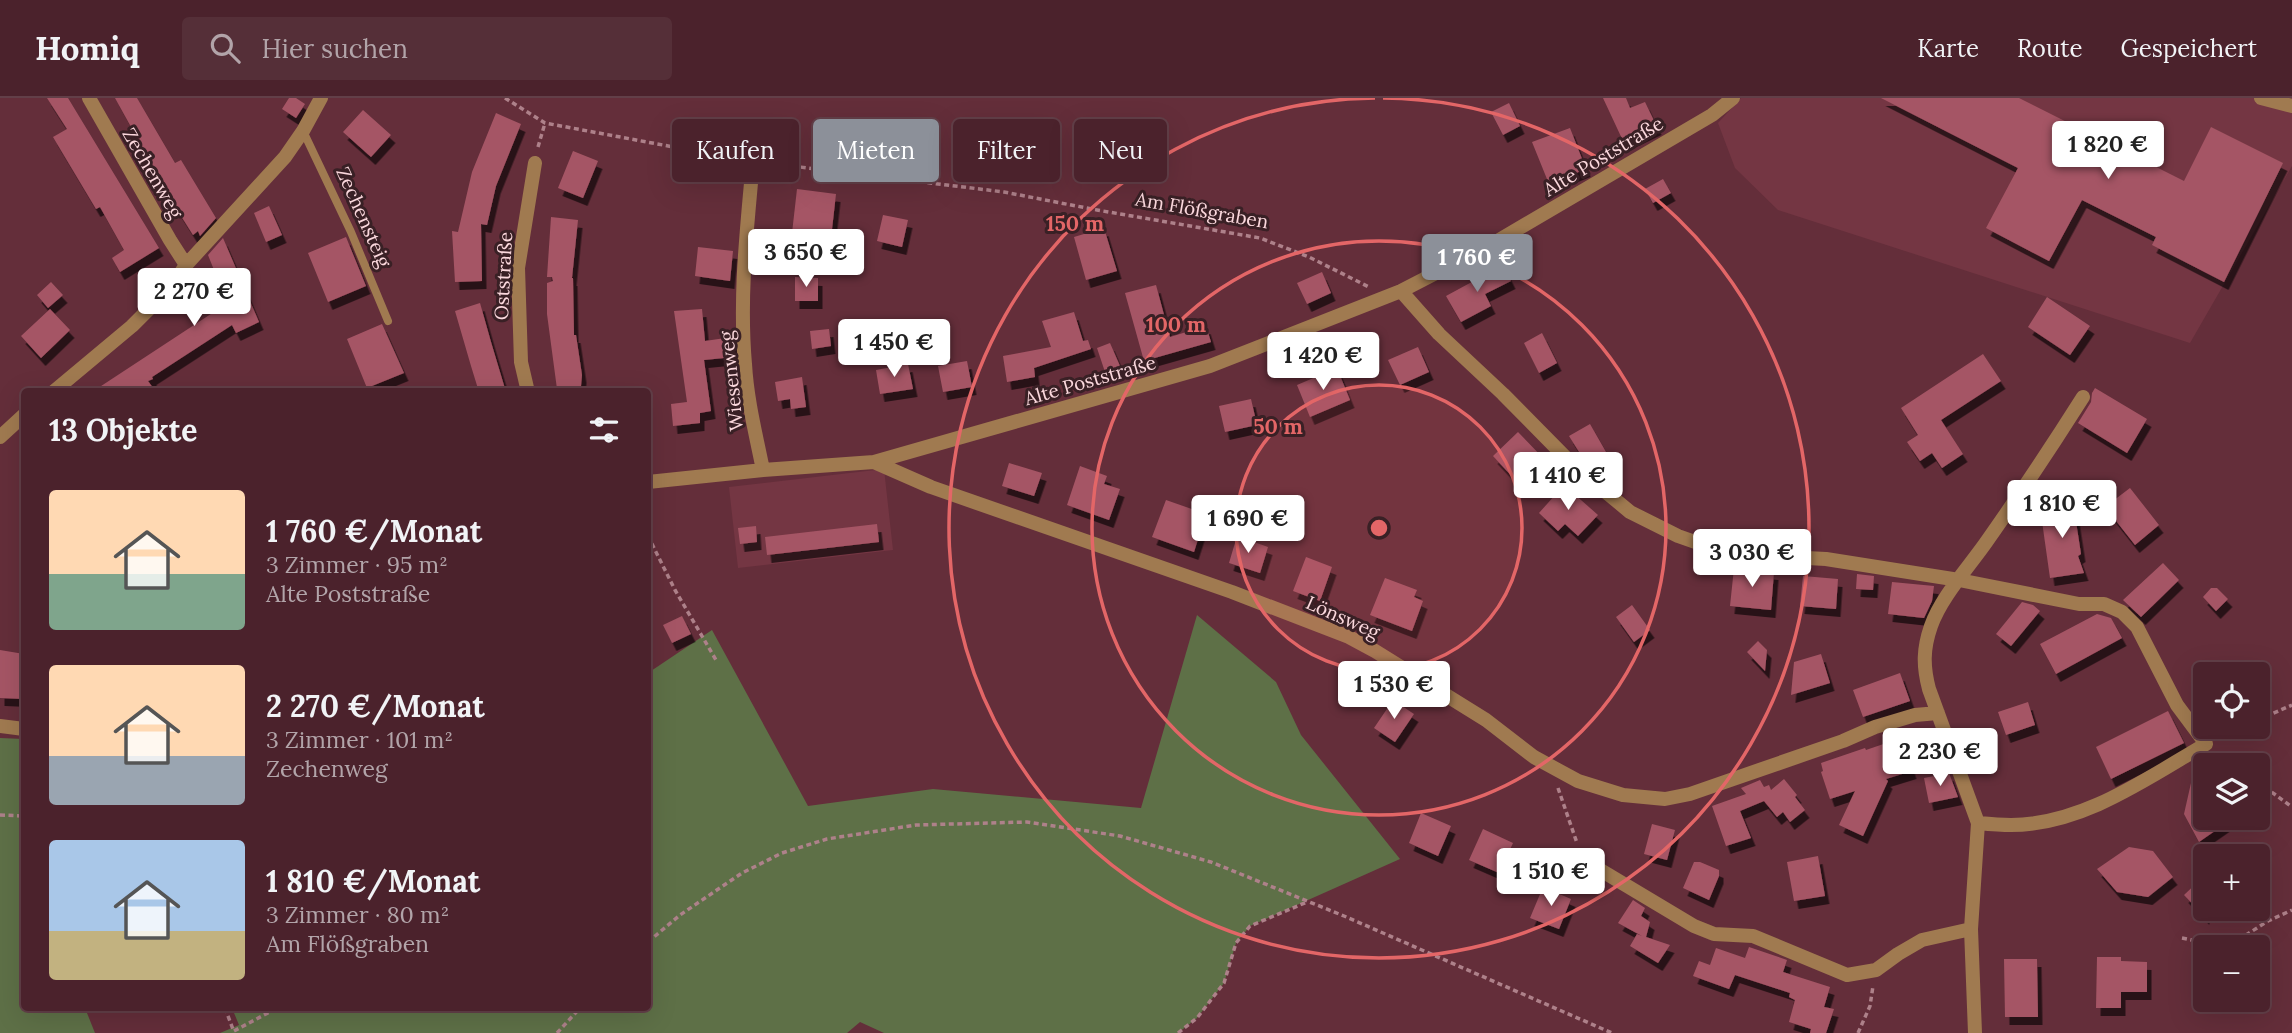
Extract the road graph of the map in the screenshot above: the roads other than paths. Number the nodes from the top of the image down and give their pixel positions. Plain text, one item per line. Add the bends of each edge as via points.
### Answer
1 (89, 98) edge
2 (321, 98) edge
3 (1733, 98) edge
4 (2261, 98) edge
5 (2292, 106) edge
6 (303, 131) junction
7 (535, 163) road end
8 (751, 182) edge
9 (186, 265) junction
10 (1396, 294) junction
11 (388, 321) dead end
12 (58, 388) edge
13 (527, 388) edge
14 (2083, 397) dead end
15 (21, 418) edge
16 (0, 437) edge
17 (874, 462) junction
18 (762, 470) junction
19 (651, 482) edge
20 (1959, 580) junction
21 (1938, 713) junction
22 (0, 726) edge
23 (21, 729) edge
24 (1978, 823) junction
25 (1582, 859) road end
26 (1971, 929) junction
27 (1975, 1033) edge

1 - 9 street, Zechenweg
2 - 6 street
3 - 10 street, Alte Poststraße via 1712,115 1494,243
4 - 5 street
6 - 9 street via 264,182
6 - 11 lane, Zechensteig
7 - 13 street, Oststraße via 518,268 521,362
8 - 18 street, Wiesenweg via 743,299 745,365
9 - 12 street via 132,326
10 - 17 street, Alte Poststraße via 1210,366
10 - 20 street via 1572,464 1639,517 1729,554 1826,559
14 - 20 street
15 - 16 street
17 - 18 street, Alte Poststraße
17 - 21 street, Lönsweg via 931,487 1232,592 1349,638 1486,720 1550,766 1578,781 1623,795 1665,799 1714,786 1875,727
18 - 19 street, Alte Poststraße
20 - 21 street via 1942,602 1924,649 1924,670
20 - 24 street via 2079,604 2104,604 2123,612 2137,627 2177,705 2206,744 2094,806 2052,820
21 - 24 street
22 - 23 street
24 - 26 street
25 - 26 street via 1694,926 1714,933 1753,936 1847,975 1876,970 1922,940
26 - 27 street

